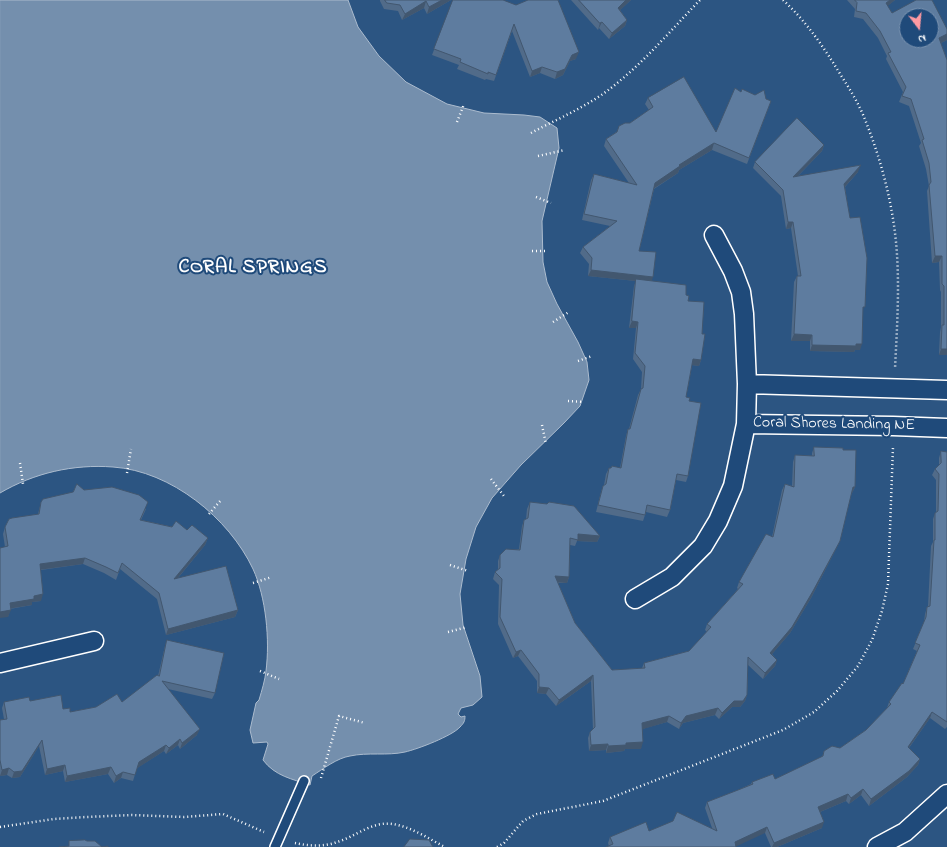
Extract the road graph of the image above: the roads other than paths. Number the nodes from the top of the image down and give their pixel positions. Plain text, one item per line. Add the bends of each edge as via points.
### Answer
1 (714, 235) dead end
2 (747, 384) junction
3 (947, 390) edge
4 (746, 424) junction
5 (947, 428) edge
6 (635, 599) dead end
7 (94, 641) dead end
8 (0, 663) edge
9 (304, 781) dead end
10 (947, 794) edge
11 (277, 843) edge
12 (878, 847) edge

1 - 2 street, Coral Shores Landing NE via 741,292
2 - 3 street
2 - 4 street, Coral Shores Landing NE
4 - 5 street, Coral Shores Landing NE
4 - 6 street via 733,486 718,521 703,546 672,577
7 - 8 street
9 - 11 lane
10 - 12 street via 905,832

